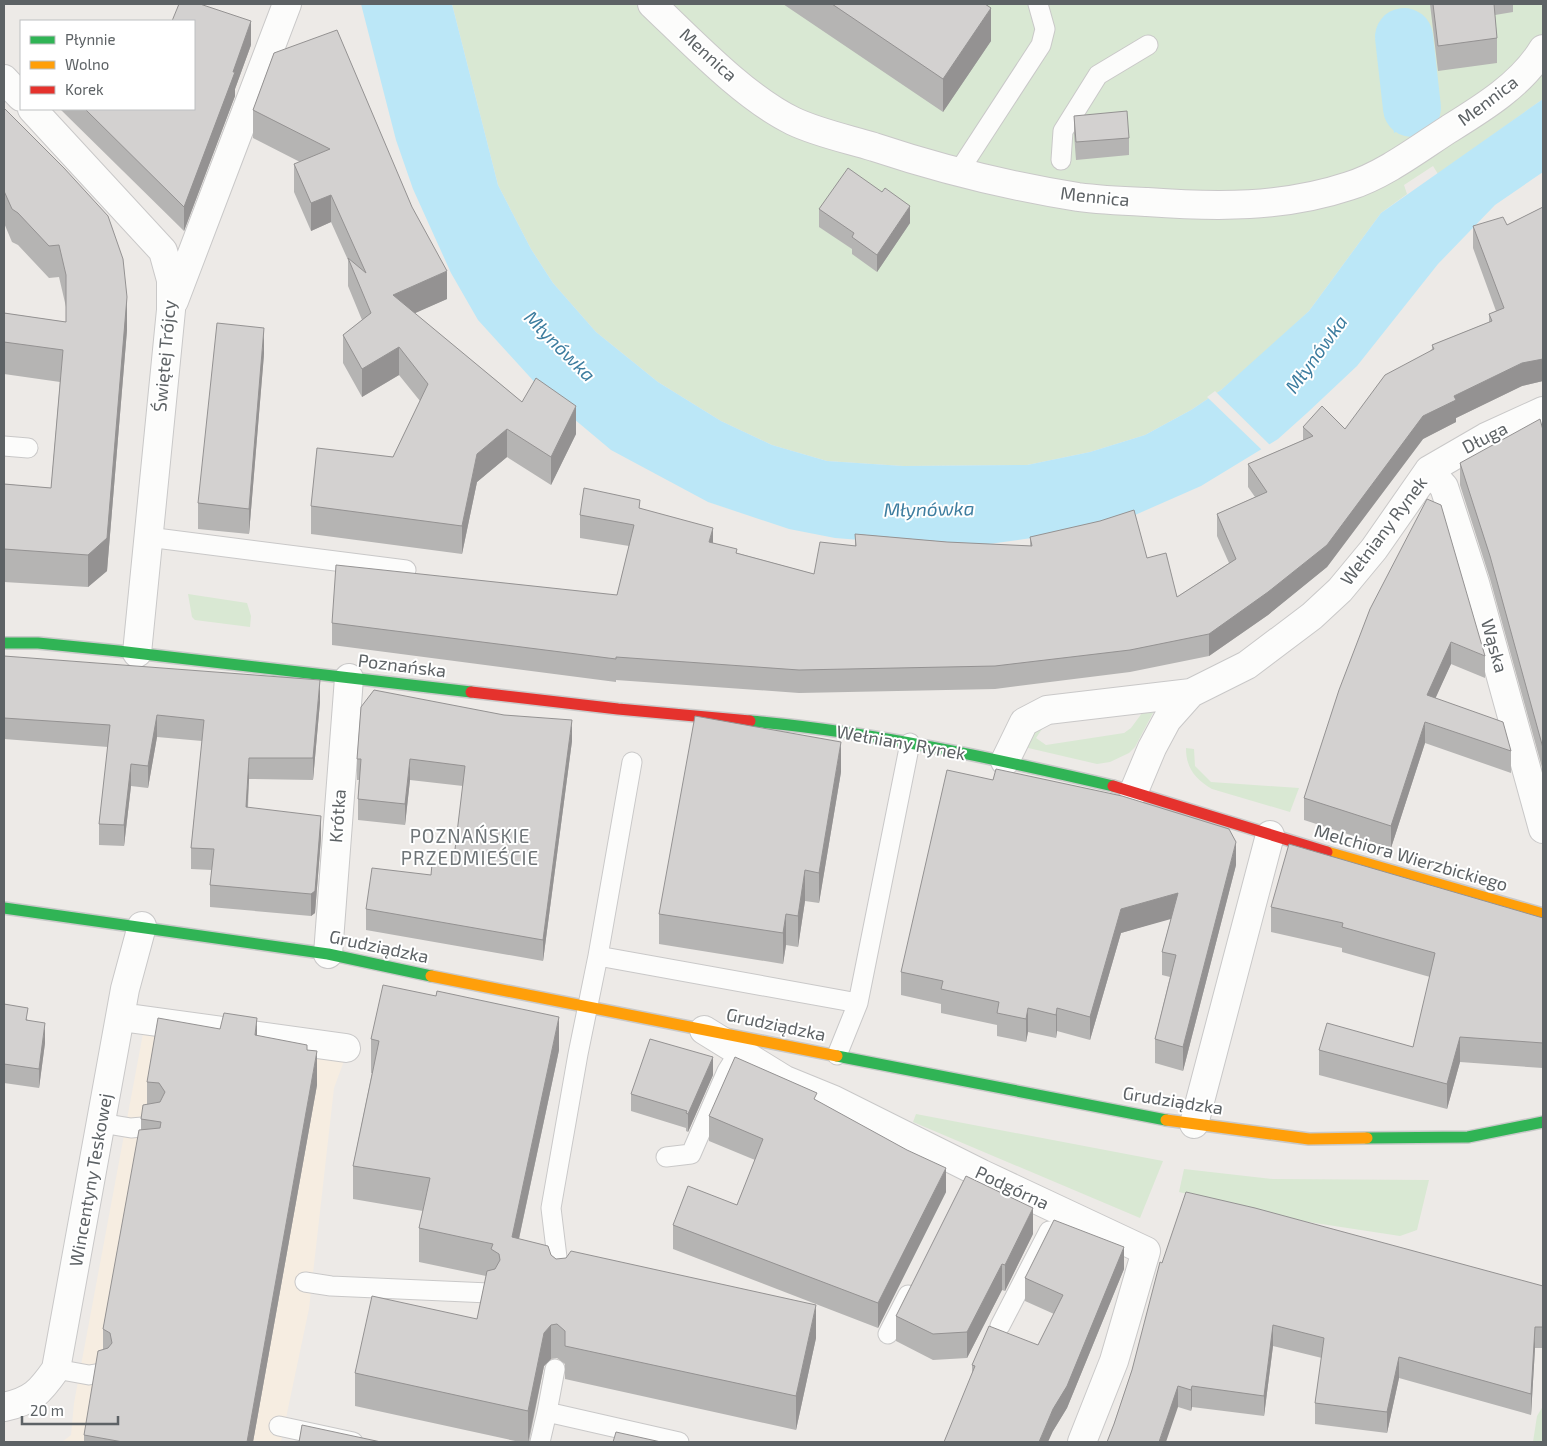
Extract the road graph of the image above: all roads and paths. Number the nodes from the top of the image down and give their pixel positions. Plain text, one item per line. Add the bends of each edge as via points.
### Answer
1 (287, 4) edge
2 (652, 4) edge
3 (1038, 4) edge
4 (1148, 45) dead end
5 (1543, 49) edge
6 (33, 110) edge
7 (1062, 160) dead end
8 (959, 171) junction
9 (171, 310) junction
10 (1543, 411) edge
11 (4, 446) edge
12 (28, 448) dead end
13 (1429, 470) junction
14 (148, 537) junction
15 (406, 570) edge
16 (4, 643) edge
17 (136, 653) junction
18 (349, 678) junction
19 (1191, 693) junction
20 (796, 725) joint
21 (910, 743) junction
22 (1005, 761) junction
23 (632, 762) dead end
24 (1134, 791) junction
25 (1543, 829) edge
26 (1270, 835) junction
27 (4, 908) edge
28 (1543, 914) edge
29 (142, 926) junction
30 (328, 954) junction
31 (598, 956) junction
32 (858, 1003) junction
33 (588, 1006) junction
34 (120, 1017) junction
35 (701, 1028) junction
36 (346, 1048) dead end
37 (740, 1052) junction
38 (837, 1056) junction
39 (1543, 1122) edge
40 (101, 1123) junction
41 (1194, 1124) junction
42 (154, 1126) edge
43 (666, 1157) dead end
44 (1058, 1209) junction
45 (305, 1282) dead end
46 (560, 1282) edge
47 (914, 1282) edge
48 (489, 1293) edge
49 (1000, 1326) dead end
50 (888, 1334) dead end
51 (56, 1369) junction
52 (555, 1369) dead end
53 (101, 1373) edge
54 (4, 1407) edge
55 (547, 1412) junction
56 (279, 1426) dead end
57 (354, 1442) edge
58 (540, 1442) edge
59 (679, 1442) edge
60 (1082, 1442) edge

1 - 9 street
2 - 8 street, Mennica via 758,99 794,122
3 - 8 lane via 1045,29 1041,45
4 - 7 lane via 1098,75 1063,131
5 - 8 street, Mennica via 1521,76 1486,106 1352,186 1299,200 1251,206 1202,206 1080,197
6 - 9 street, Świętej Trójcy via 163,251 171,280
9 - 14 street, Świętej Trójcy
10 - 13 street, Długa via 1486,437
11 - 12 lane
13 - 19 street, Wełniany Rynek via 1374,549 1328,601 1247,666
13 - 25 street, Wąska via 1444,486 1475,583
14 - 15 lane
14 - 17 street, Świętej Trójcy
16 - 17 main road, Poznańska via 38,643
17 - 18 main road, Poznańska
18 - 20 main road, Poznańska via 618,709
18 - 30 street, Krótka
19 - 22 street, Wełniany Rynek via 1047,710 1024,722
19 - 24 street, Wełniany Rynek via 1167,720
20 - 21 main road, Wełniany Rynek
21 - 22 main road, Wełniany Rynek
21 - 32 lane
22 - 24 main road, Wełniany Rynek
23 - 31 lane
24 - 26 main road, Wełniany Rynek
26 - 28 main road, Melchiora Wierzbickiego
26 - 41 street
27 - 29 main road, Grudziądzka
29 - 30 main road, Grudziądzka
29 - 34 street, Wincentyny Teskowej
30 - 33 main road, Grudziądzka
31 - 32 lane
31 - 33 lane
32 - 38 lane
33 - 35 main road, Grudziądzka
33 - 46 lane via 551,1208
34 - 36 street
34 - 40 street, Wincentyny Teskowej
35 - 37 street, Podgórna
35 - 38 main road, Grudziądzka
37 - 43 lane via 727,1071 691,1154
37 - 44 street, Podgórna via 785,1080 834,1100 966,1177
38 - 41 main road, Grudziądzka
39 - 41 main road, Grudziądzka via 1468,1137 1397,1139 1309,1139
40 - 42 lane via 132,1128
40 - 51 street, Wincentyny Teskowej
44 - 49 lane
44 - 60 street, Podgórna via 1146,1251 1114,1361
45 - 48 lane via 330,1286
47 - 50 lane
51 - 53 lane via 89,1375
51 - 54 street, Wincentyny Teskowej via 45,1385 25,1402
52 - 55 lane
55 - 58 lane
55 - 59 lane
56 - 57 lane

